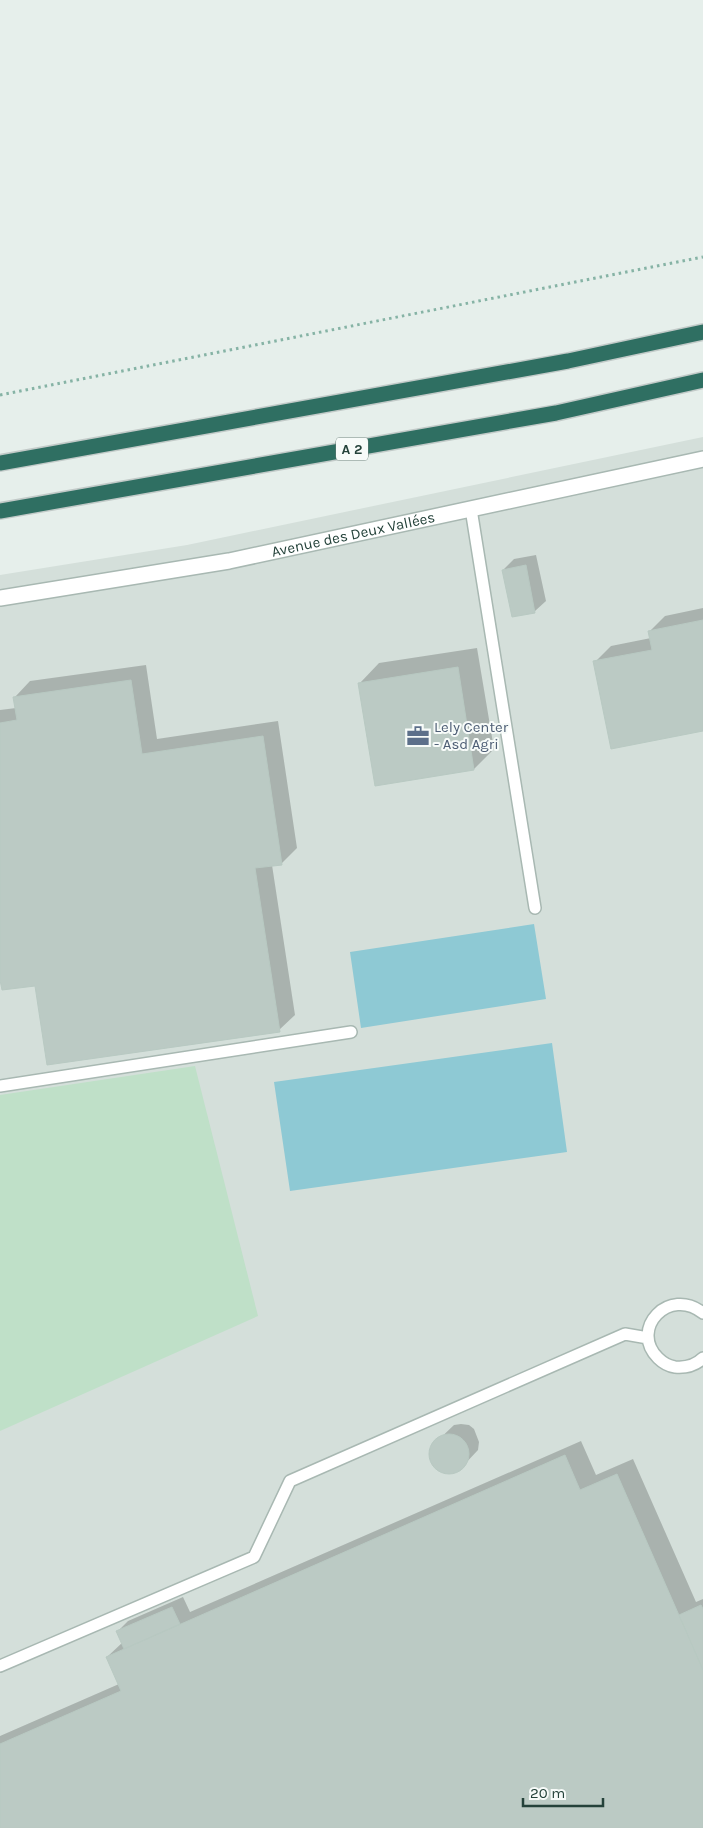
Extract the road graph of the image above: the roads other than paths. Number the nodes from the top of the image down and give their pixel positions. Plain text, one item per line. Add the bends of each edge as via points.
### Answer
1 (703, 332) edge
2 (703, 380) edge
3 (703, 459) edge
4 (0, 463) edge
5 (471, 509) junction
6 (0, 511) edge
7 (0, 598) edge
8 (535, 908) dead end
9 (352, 1032) dead end
10 (0, 1086) edge
11 (703, 1313) edge
12 (648, 1338) junction
13 (702, 1364) edge
14 (0, 1666) edge

1 - 4 highway via 568,361
2 - 6 highway, A 2 via 556,413
3 - 5 street, Avenue des Deux Vallées
5 - 7 street, Avenue des Deux Vallées via 229,561
5 - 8 lane
9 - 10 lane
11 - 12 lane via 688,1304 668,1306 653,1319
12 - 13 lane via 656,1356 671,1367
12 - 14 lane via 625,1334 290,1482 254,1557

